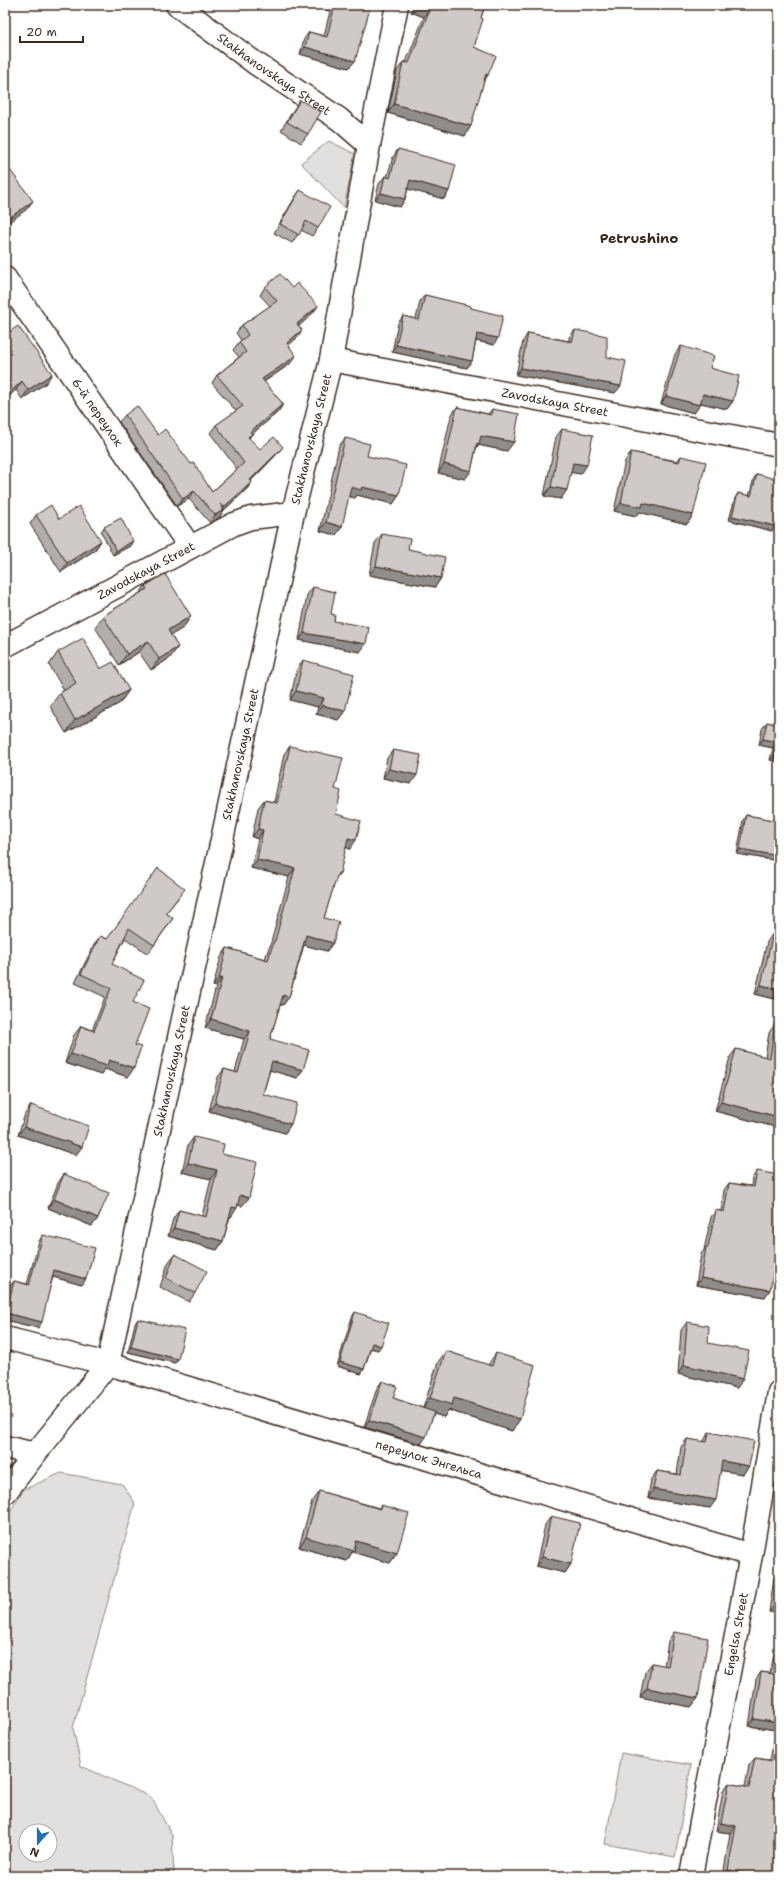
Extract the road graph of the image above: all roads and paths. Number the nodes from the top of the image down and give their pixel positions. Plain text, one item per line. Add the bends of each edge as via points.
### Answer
1 (177, 5) edge
2 (397, 5) edge
3 (369, 145) junction
4 (5, 278) edge
5 (331, 360) junction
6 (779, 445) edge
7 (293, 513) junction
8 (190, 547) junction
9 (5, 646) edge
10 (5, 1338) edge
11 (108, 1364) junction
12 (779, 1392) edge
13 (5, 1447) edge
14 (35, 1454) junction
15 (5, 1494) edge
16 (751, 1555) junction
17 (691, 1876) edge

1 - 3 street, Stakhanovskaya Street via 255,63 339,119
2 - 3 street, Stakhanovskaya Street
3 - 5 street, Stakhanovskaya Street
4 - 8 street, 6-й переулок
5 - 6 street, Zavodskaya Street
5 - 7 street, Stakhanovskaya Street
7 - 8 street, Zavodskaya Street via 251,518
7 - 11 street, Stakhanovskaya Street
8 - 9 street, Zavodskaya Street
10 - 11 street, переулок Энгельса
11 - 14 street
11 - 16 street, переулок Энгельса
12 - 16 street, Engelsa Street
13 - 14 street
14 - 15 street
16 - 17 street, Engelsa Street

